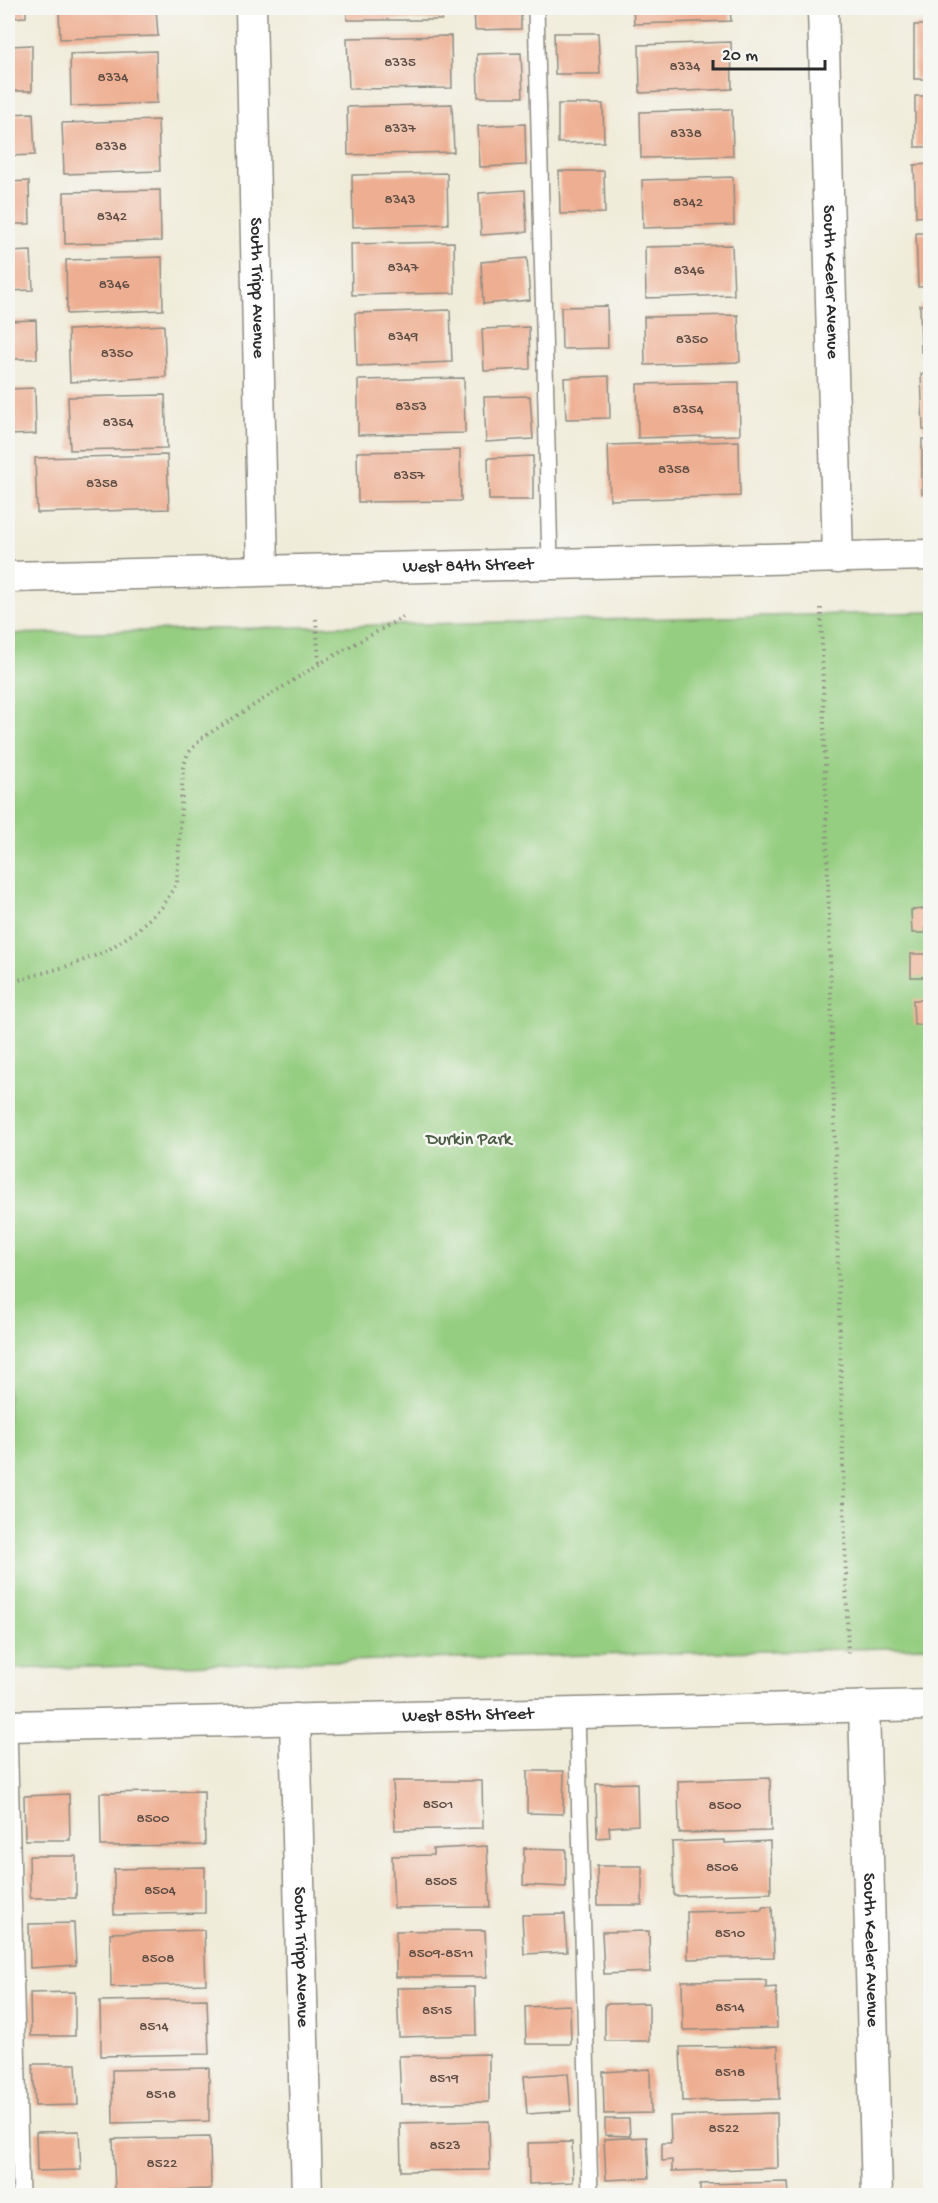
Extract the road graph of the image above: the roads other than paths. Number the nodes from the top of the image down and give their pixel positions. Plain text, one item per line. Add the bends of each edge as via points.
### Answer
1 (251, 8) edge
2 (536, 8) edge
3 (823, 8) edge
4 (930, 555) edge
5 (838, 558) junction
6 (550, 564) junction
7 (262, 570) junction
8 (8, 577) edge
9 (930, 1705) edge
10 (864, 1706) junction
11 (577, 1712) junction
12 (295, 1719) junction
13 (8, 1726) edge
14 (21, 2196) edge
15 (307, 2196) edge
16 (590, 2196) edge
17 (878, 2196) edge

1 - 7 street, South Tripp Avenue
2 - 6 lane
3 - 5 street, South Keeler Avenue
4 - 5 street, West 84th Street
5 - 6 street, West 84th Street
6 - 7 street, West 84th Street
7 - 8 street, West 84th Street
9 - 10 street, West 85th Street
10 - 11 street, West 85th Street
10 - 17 street, South Keeler Avenue
11 - 12 street, West 85th Street
11 - 16 lane
12 - 13 street, West 85th Street
12 - 15 street, South Tripp Avenue
13 - 14 lane

